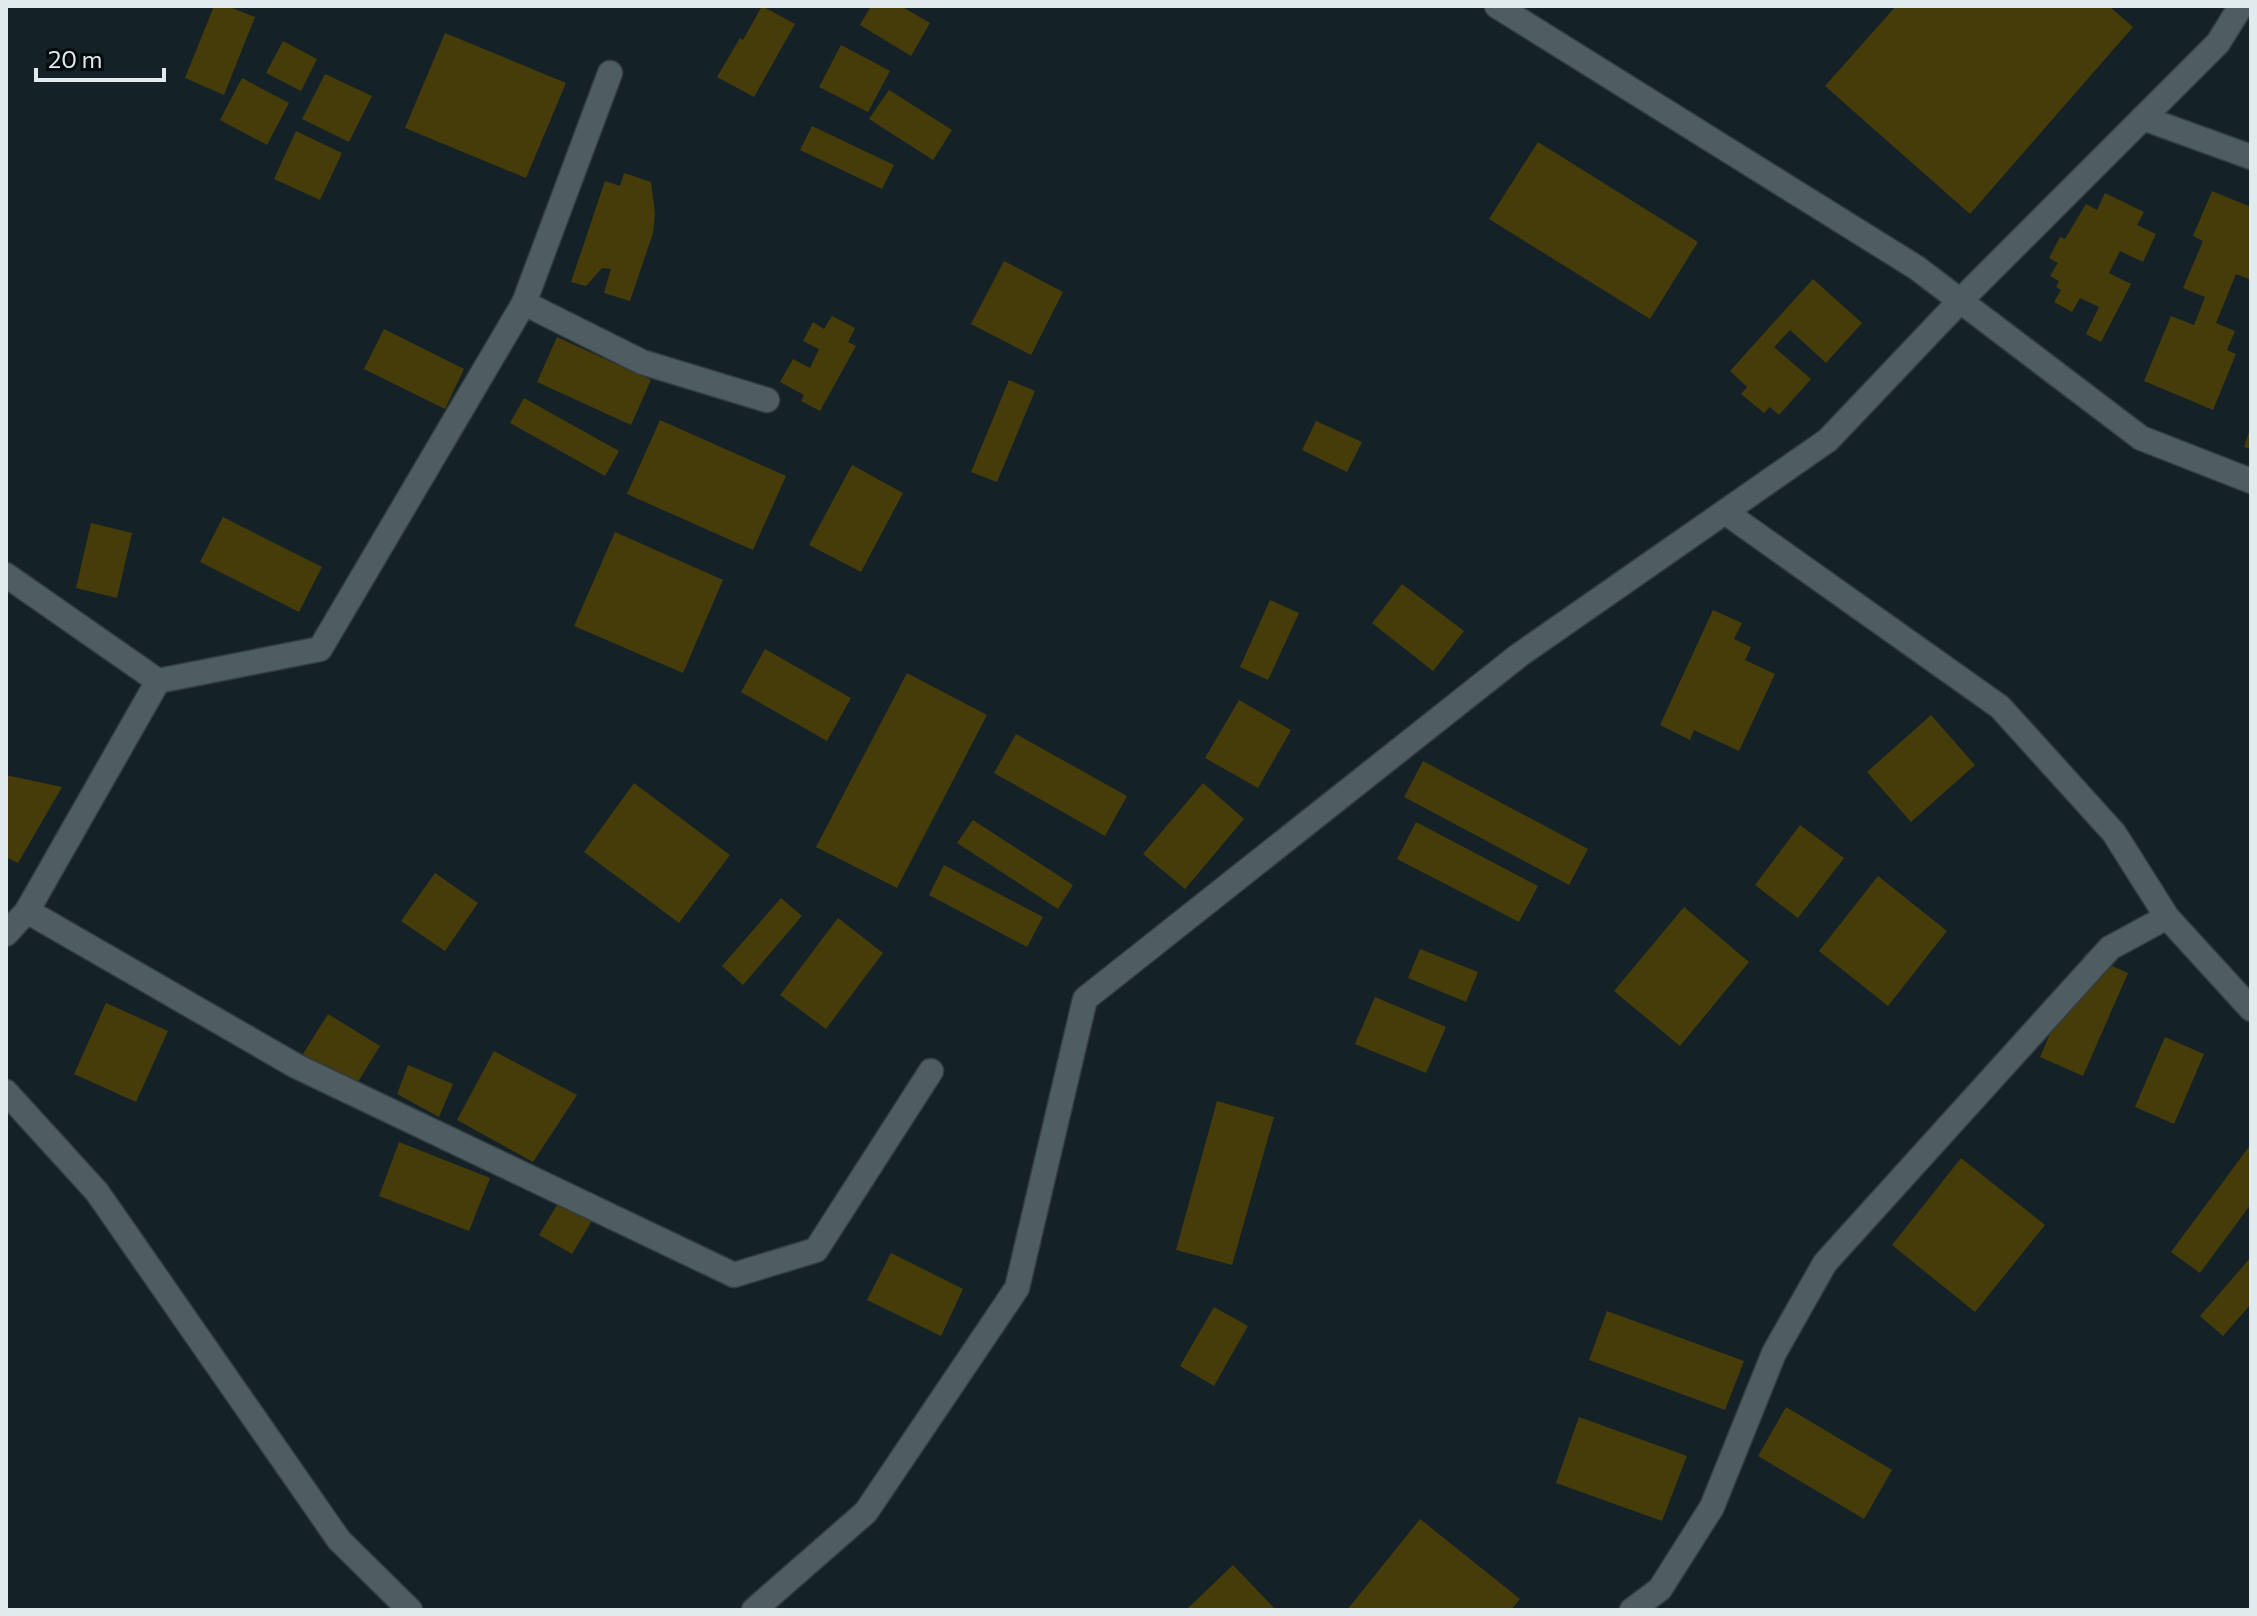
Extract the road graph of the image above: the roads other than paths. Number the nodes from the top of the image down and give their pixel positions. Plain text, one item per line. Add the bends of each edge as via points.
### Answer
1 (1497, 6) edge
2 (2241, 6) edge
3 (610, 73) dead end
4 (2143, 118) junction
5 (2251, 157) edge
6 (1960, 301) junction
7 (524, 303) junction
8 (767, 400) dead end
9 (2251, 481) edge
10 (1725, 512) junction
11 (6, 575) edge
12 (158, 681) junction
13 (27, 911) junction
14 (2167, 917) junction
15 (6, 934) edge
16 (2251, 1009) edge
17 (931, 1071) dead end
18 (6, 1092) edge
19 (410, 1610) edge
20 (754, 1610) edge
21 (1632, 1610) edge

1 - 6 street via 1917,268
2 - 4 street via 2218,43
3 - 7 street
4 - 5 street
4 - 6 street
6 - 9 street via 2141,438
6 - 10 street via 1828,440
7 - 8 street via 642,362
7 - 12 street via 320,649
10 - 14 street via 2000,707 2114,833
10 - 20 street via 1518,656 1085,999 1017,1288 866,1512
11 - 12 street
12 - 13 street
13 - 15 street
13 - 17 street via 296,1066 734,1275 816,1250
14 - 16 street
14 - 21 street via 2110,948 1825,1263 1774,1353 1712,1507 1660,1589
18 - 19 street via 97,1192 339,1540

